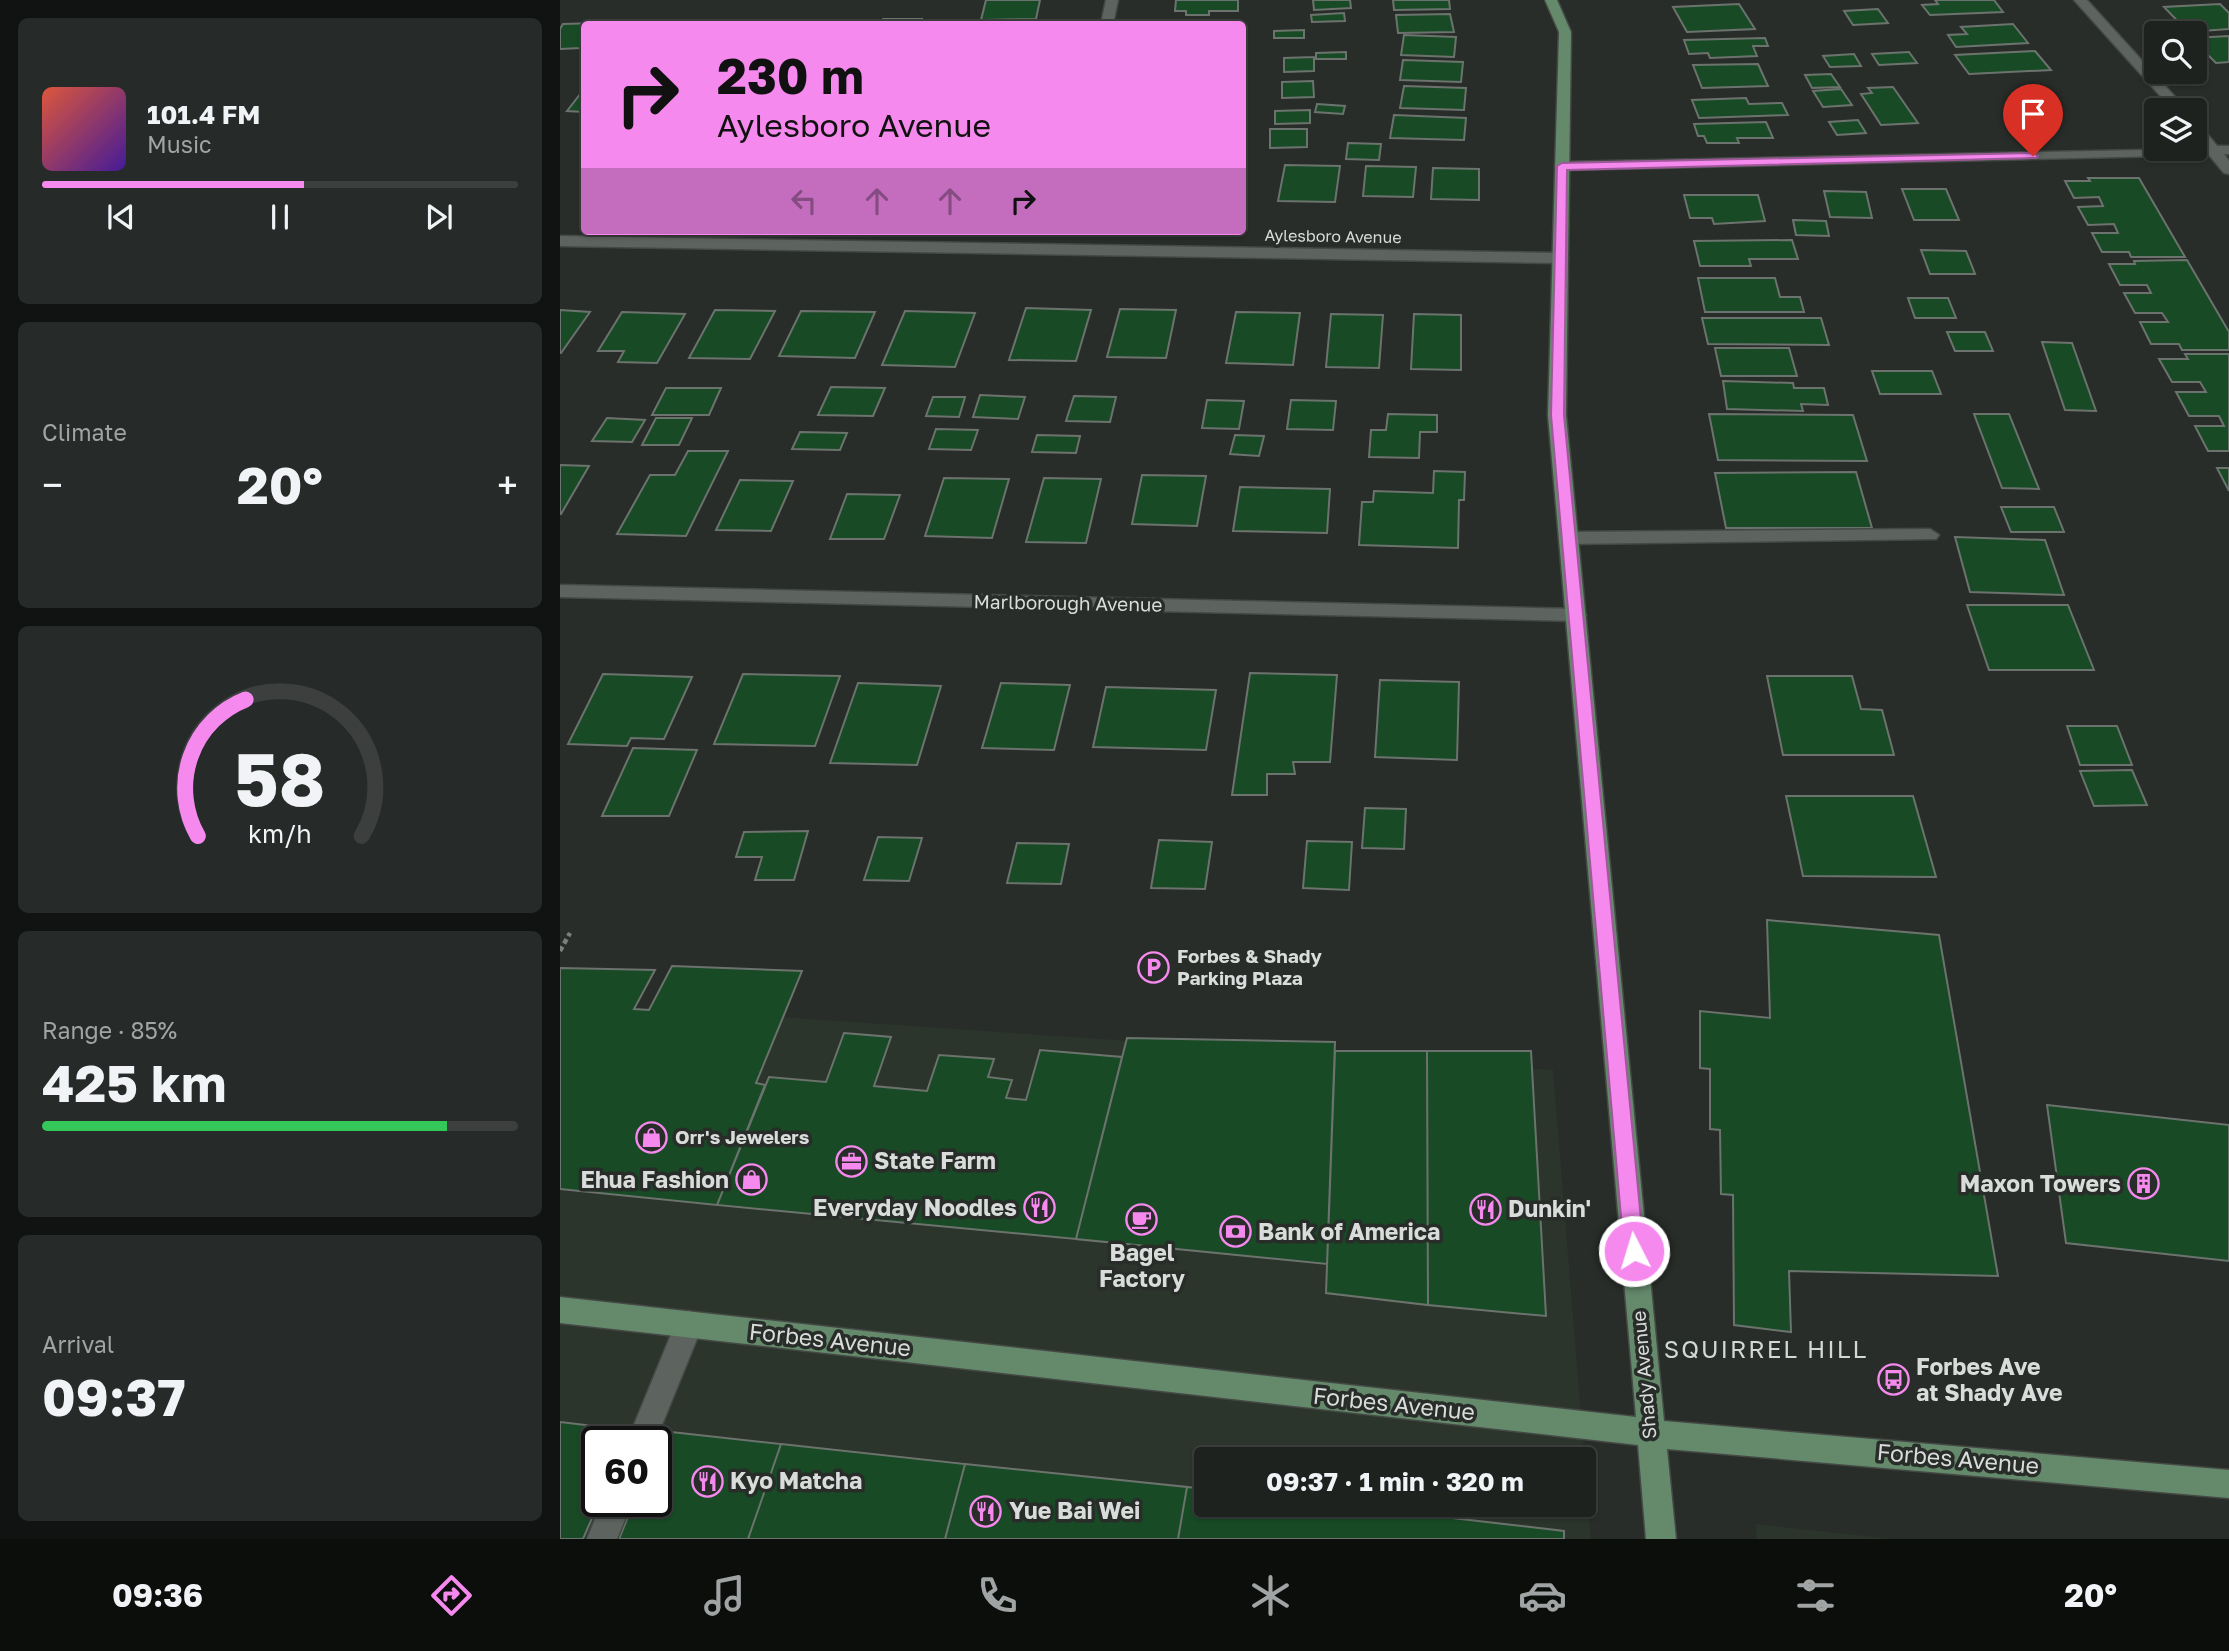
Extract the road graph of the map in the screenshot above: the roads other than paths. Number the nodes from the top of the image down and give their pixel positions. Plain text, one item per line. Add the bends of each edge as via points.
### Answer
1 (1112, 0) edge
2 (1551, 0) edge
3 (2080, 0) edge
4 (1108, 21) edge
5 (2169, 98) edge
6 (2207, 138) edge
7 (2222, 150) edge
8 (1562, 166) junction
9 (2229, 170) edge
10 (1069, 235) edge
11 (560, 241) edge
12 (1067, 249) junction
13 (1560, 258) junction
14 (1930, 535) dead end
15 (1569, 538) junction
16 (560, 591) edge
17 (1576, 615) junction
18 (560, 1310) edge
19 (689, 1324) junction
20 (648, 1426) edge
21 (1649, 1432) junction
22 (2229, 1484) edge
23 (611, 1517) edge
24 (602, 1539) edge
25 (1661, 1539) edge

1 - 4 street
2 - 8 main road, Shady Avenue via 1565,32
3 - 5 street
6 - 7 street
7 - 8 street
7 - 9 street
8 - 13 main road, Shady Avenue
10 - 12 street
11 - 12 street, Aylesboro Avenue
12 - 13 street, Aylesboro Avenue
13 - 15 main road, Shady Avenue via 1557,415
14 - 15 street
15 - 17 main road, Shady Avenue
16 - 17 street, Marlborough Avenue
17 - 21 main road, Shady Avenue
18 - 19 main road, Forbes Avenue
19 - 20 street
19 - 21 main road, Forbes Avenue
21 - 22 main road, Forbes Avenue
21 - 25 main road, Shady Avenue
23 - 24 street

